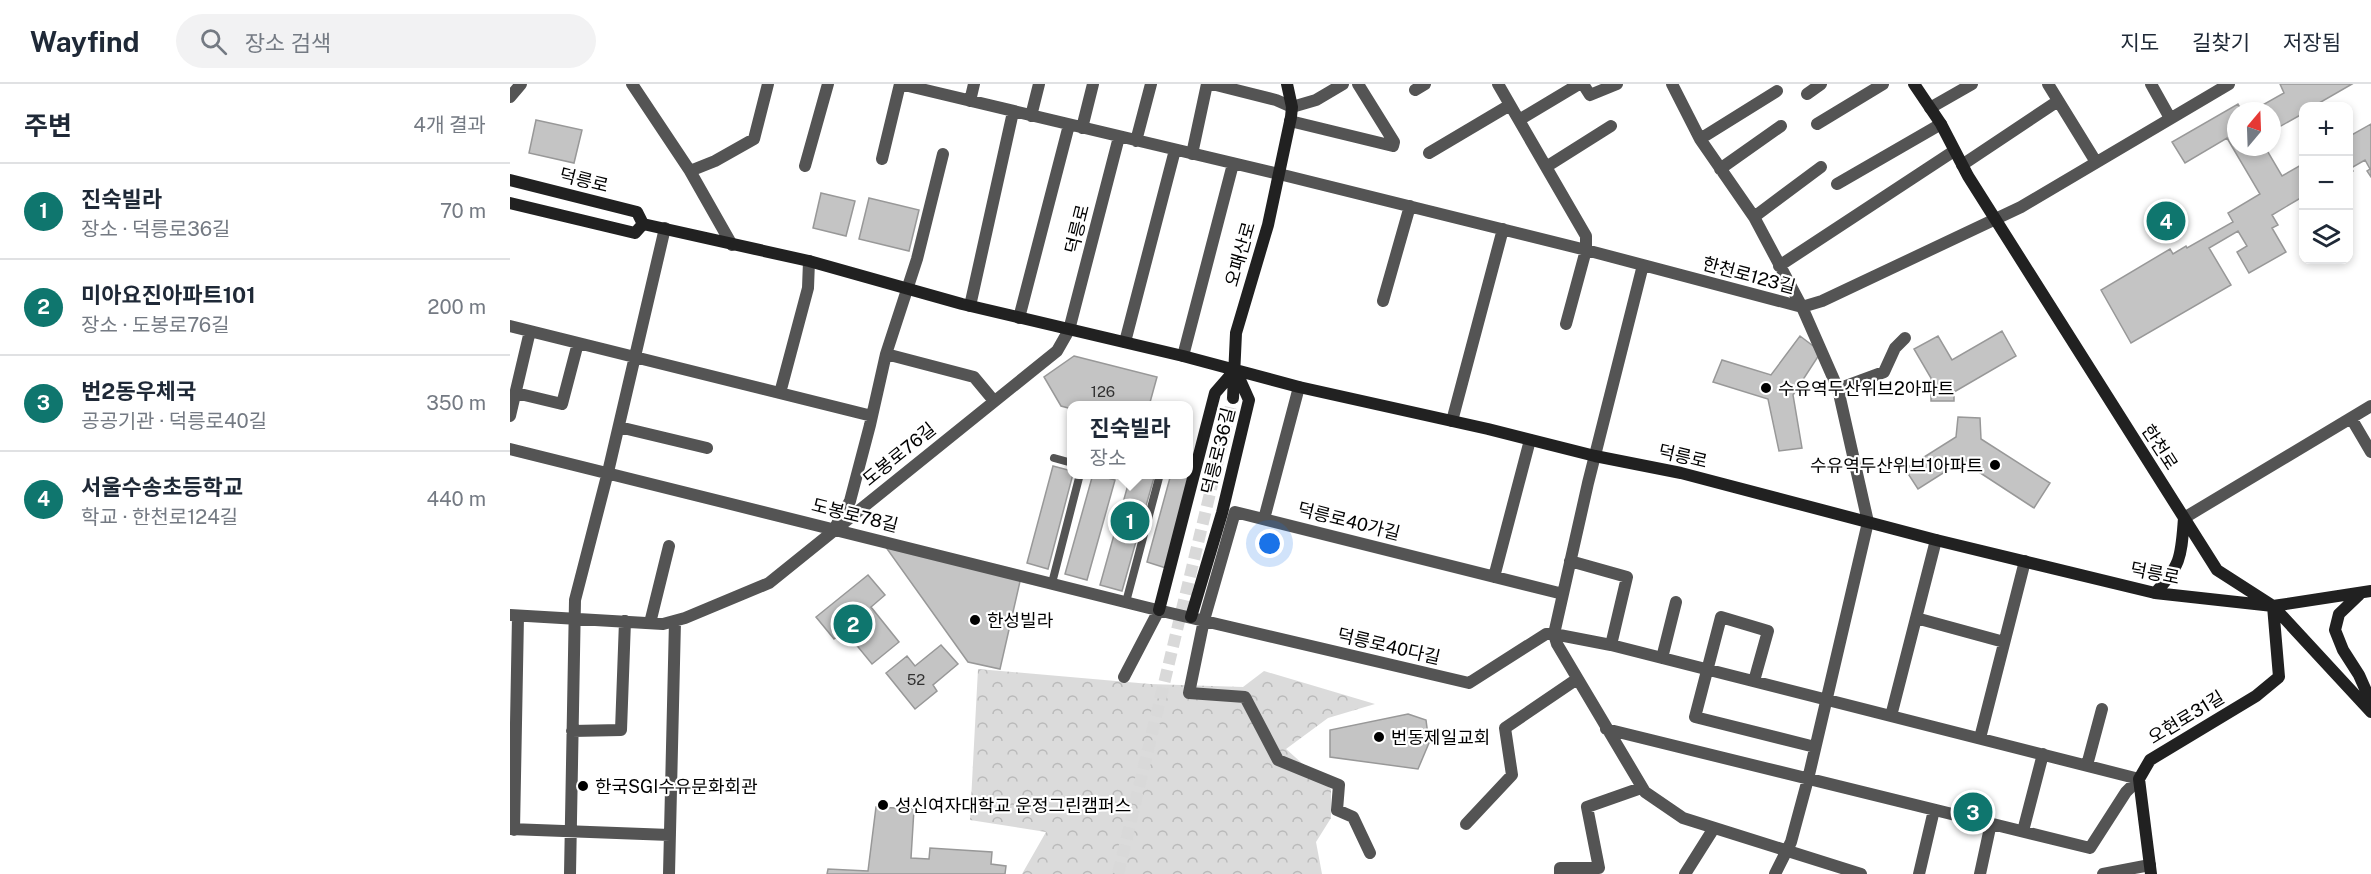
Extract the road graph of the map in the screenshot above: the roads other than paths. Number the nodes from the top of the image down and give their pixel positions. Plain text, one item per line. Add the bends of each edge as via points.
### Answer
1 (521, 84) edge
2 (632, 84) edge
3 (768, 84) edge
4 (828, 84) edge
5 (900, 84) edge
6 (974, 84) edge
7 (1039, 84) edge
8 (1093, 84) edge
9 (1151, 84) edge
10 (1207, 84) edge
11 (1212, 84) edge
12 (1287, 84) edge
13 (1343, 84) edge
14 (1358, 84) edge
15 (1498, 84) edge
16 (1581, 84) edge
17 (1617, 84) edge
18 (1672, 84) edge
19 (1821, 84) edge
20 (1883, 84) edge
21 (1914, 84) edge
22 (1972, 84) edge
23 (2048, 84) edge
24 (2151, 84) edge
25 (2229, 84) edge
26 (928, 88) edge
27 (1777, 91) dead end
28 (1807, 94) dead end
29 (510, 97) edge
30 (970, 101) junction
31 (2058, 101) junction
32 (1510, 105) junction
33 (1292, 107) junction
34 (1930, 108) junction
35 (1013, 112) junction
36 (1030, 116) junction
37 (2170, 118) junction
38 (1519, 120) junction
39 (1290, 121) junction
40 (1817, 124) dead end
41 (1941, 124) junction
42 (1069, 125) junction
43 (1611, 126) dead end
44 (1780, 126) dead end
45 (1082, 128) junction
46 (1119, 137) junction
47 (1700, 139) junction
48 (1136, 141) junction
49 (1175, 150) junction
50 (1954, 151) junction
51 (1429, 153) dead end
52 (943, 154) dead end
53 (1192, 154) junction
54 (882, 159) dead end
55 (2096, 162) junction
56 (1233, 164) junction
57 (1962, 165) junction
58 (805, 166) dead end
59 (1546, 167) junction
60 (1821, 167) dead end
61 (1720, 169) junction
62 (690, 171) junction
63 (1279, 174) junction
64 (510, 180) edge
65 (1837, 184) dead end
66 (510, 203) edge
67 (1410, 206) junction
68 (1754, 217) junction
69 (1995, 219) junction
70 (643, 224) junction
71 (665, 228) junction
72 (1503, 229) junction
73 (732, 244) junction
74 (1586, 250) junction
75 (809, 261) junction
76 (1643, 265) junction
77 (1779, 266) junction
78 (906, 288) junction
79 (1383, 301) dead end
80 (970, 306) junction
81 (1802, 308) junction
82 (1019, 318) junction
83 (1566, 324) dead end
84 (510, 326) edge
85 (1069, 330) junction
86 (530, 331) junction
87 (1905, 338) dead end
88 (1125, 342) junction
89 (578, 343) junction
90 (886, 354) junction
91 (1183, 356) junction
92 (635, 357) junction
93 (1235, 370) junction
94 (1299, 387) junction
95 (1838, 389) junction
96 (516, 393) junction
97 (780, 393) junction
98 (1233, 398) tunnel mouth
99 (994, 401) junction
100 (2371, 406) edge
101 (510, 416) edge
102 (872, 416) junction
103 (2351, 418) junction
104 (1452, 421) junction
105 (619, 427) junction
106 (1530, 440) junction
107 (707, 448) dead end
108 (510, 449) edge
109 (2371, 452) edge
110 (1595, 456) junction
111 (1054, 458) dead end
112 (1067, 462) edge
113 (608, 472) junction
114 (1079, 479) edge
115 (1159, 479) edge
116 (2184, 518) junction
117 (1264, 519) junction
118 (1868, 522) junction
119 (835, 529) junction
120 (1936, 540) junction
121 (669, 546) dead end
122 (1570, 561) junction
123 (2025, 561) junction
124 (1494, 576) junction
125 (1053, 584) junction
126 (2366, 592) edge
127 (2155, 593) junction
128 (1563, 594) junction
129 (1126, 602) junction
130 (1676, 602) dead end
131 (2273, 606) junction
132 (1160, 610) junction
133 (514, 616) edge
134 (1191, 617) junction
135 (1916, 618) junction
136 (573, 619) junction
137 (1204, 620) junction
138 (625, 621) junction
139 (675, 621) junction
140 (650, 623) junction
141 (1554, 634) junction
142 (2004, 642) junction
143 (1611, 645) junction
144 (1662, 658) junction
145 (1707, 670) junction
146 (1124, 677) dead end
147 (1577, 679) junction
148 (1754, 681) junction
149 (1827, 700) junction
150 (2371, 702) edge
151 (2102, 709) dead end
152 (2371, 712) edge
153 (1891, 716) junction
154 (1606, 729) junction
155 (572, 731) junction
156 (1980, 738) junction
157 (513, 747) edge
158 (1815, 747) junction
159 (2043, 754) junction
160 (2087, 765) junction
161 (1808, 779) junction
162 (2139, 779) junction
163 (1641, 788) junction
164 (1934, 810) junction
165 (1991, 823) junction
166 (1466, 824) dead end
167 (1714, 828) junction
168 (512, 829) edge
169 (2023, 831) junction
170 (572, 832) junction
171 (670, 835) junction
172 (1786, 851) junction
173 (1370, 853) dead end
174 (2150, 870) edge
175 (570, 874) edge
176 (669, 874) edge
177 (1560, 874) edge
178 (1685, 874) edge
179 (1775, 874) edge
180 (1861, 874) edge
181 (1919, 874) edge
182 (1980, 874) edge
183 (2103, 874) edge

1 - 29 street
2 - 62 street
3 - 62 street via 754,139
4 - 58 street
5 - 26 street, 한천로123길
5 - 54 street
6 - 30 street
7 - 36 street
8 - 45 street
9 - 48 street
10 - 53 street
11 - 33 street
12 - 33 main road, 오패산로
13 - 33 street via 1316,100
14 - 39 street via 1393,146
15 - 32 street
16 - 17 street via 1590,94
16 - 38 street
18 - 47 street
19 - 28 street
20 - 40 street
21 - 34 main road, 한천로
22 - 34 street
23 - 31 street
24 - 37 street
25 - 37 street, 한천로123길
26 - 30 street, 한천로123길
27 - 47 street
30 - 35 street, 한천로123길
31 - 55 street
31 - 57 street
32 - 38 street
32 - 51 street
33 - 39 main road, 오패산로
34 - 41 main road, 한천로
35 - 36 street, 한천로123길
35 - 80 street
36 - 42 street, 한천로123길
37 - 55 street, 한천로123길
38 - 59 street
39 - 63 main road, 오패산로
41 - 50 main road, 한천로
41 - 65 street
42 - 45 street, 한천로123길
42 - 82 street, 덕릉로
43 - 59 street
44 - 61 street
45 - 46 street, 한천로123길
46 - 48 street, 한천로123길
46 - 85 street, 덕릉로
47 - 61 street
48 - 49 street, 한천로123길
49 - 53 street, 한천로123길
49 - 88 street
50 - 57 main road, 한천로
50 - 77 street
52 - 78 street
53 - 56 street, 한천로123길
55 - 69 street, 한천로123길
56 - 63 street, 한천로123길
56 - 91 street
57 - 69 main road, 한천로
59 - 74 street via 1586,236
60 - 68 street
61 - 68 street
62 - 73 street
63 - 67 street, 한천로123길
63 - 93 main road, 오패산로 via 1236,333
64 - 70 main road, 덕릉로 via 637,212
66 - 70 main road, 덕릉로 via 635,233
67 - 72 street, 한천로123길
67 - 79 street
68 - 77 street
69 - 81 street, 한천로123길
69 - 116 main road, 한천로
70 - 71 main road, 덕릉로
71 - 73 main road, 덕릉로
71 - 92 street
72 - 74 street, 한천로123길
72 - 104 street
73 - 75 main road, 덕릉로
74 - 76 street, 한천로123길
74 - 83 street
75 - 78 main road, 덕릉로
75 - 97 street via 808,288
76 - 81 street, 한천로123길
76 - 110 street
77 - 81 street
78 - 80 main road, 덕릉로
78 - 90 street
80 - 82 main road, 덕릉로
81 - 95 street
82 - 85 main road, 덕릉로
84 - 86 street
85 - 88 main road, 덕릉로
85 - 99 street, 도봉로76길 via 1057,351
86 - 89 street
86 - 96 street
87 - 95 street via 1894,348 1884,372
88 - 91 main road, 덕릉로
89 - 92 street
89 - 96 street via 562,404
90 - 99 street via 974,376
90 - 102 street
91 - 93 main road, 덕릉로
92 - 97 street
92 - 105 street
93 - 94 main road, 덕릉로
93 - 98 main road, 오패산로
93 - 132 main road, 덕릉로36길 via 1215,393
93 - 134 main road, 덕릉로36길 via 1249,400 1222,513
94 - 104 main road, 덕릉로
94 - 117 street
95 - 118 street
96 - 101 street
97 - 102 street
99 - 119 street, 도봉로76길
100 - 103 street
102 - 119 street via 850,501
103 - 109 street
103 - 116 street
104 - 106 main road, 덕릉로
105 - 107 street
105 - 113 street
106 - 110 main road, 덕릉로
106 - 124 street
108 - 113 street, 도봉로78길
110 - 118 main road, 덕릉로 via 1682,473
110 - 122 street
111 - 112 lane
113 - 119 street, 도봉로78길
113 - 136 street
114 - 125 lane
115 - 129 lane
116 - 127 main road via 2179,560 2169,579
116 - 131 main road, 한천로 via 2217,570
117 - 124 street, 덕릉로40가길
117 - 137 street, 덕릉로40가길 via 1235,512
118 - 120 main road, 덕릉로
118 - 149 street
119 - 125 street, 도봉로78길
119 - 139 street, 도봉로76길 via 769,583
120 - 123 main road, 덕릉로
120 - 135 street
121 - 140 street
122 - 128 street
122 - 143 street via 1627,577
123 - 127 main road, 덕릉로
123 - 142 street
124 - 128 street, 덕릉로40가길
125 - 129 street, 도봉로78길
126 - 131 main road, 덕릉로
126 - 150 main road via 2339,614 2335,630
127 - 131 main road, 덕릉로
128 - 141 street
129 - 132 street, 도봉로78길
130 - 144 street
131 - 152 main road, 한천로
131 - 162 main road, 오현로31길 via 2279,677 2256,696 2150,760
132 - 134 street, 도봉로78길
132 - 146 street, 덕릉로36길
133 - 136 street, 도봉로76길
133 - 157 street
134 - 137 street, 덕릉로40다길
135 - 142 street
135 - 153 street
136 - 138 street, 도봉로76길
136 - 155 street
137 - 141 street, 덕릉로40다길 via 1469,683 1546,633
137 - 173 street via 1189,693 1245,697 1278,760 1339,785 1337,810 1353,817
138 - 140 street, 도봉로76길
138 - 155 street via 621,730
139 - 140 street, 도봉로76길
139 - 171 street
141 - 143 street
141 - 147 street
142 - 156 street
143 - 144 street
144 - 145 street
145 - 148 street
145 - 148 street via 1721,617 1767,631
145 - 158 street via 1695,717
147 - 154 street
147 - 166 street via 1505,728 1512,775
148 - 149 street
149 - 153 street
149 - 158 street
151 - 160 street
153 - 156 street
154 - 161 street
154 - 163 street
155 - 170 street
156 - 159 street
157 - 168 street
158 - 161 street
159 - 160 street
159 - 169 street
160 - 162 street
161 - 164 street
161 - 172 street
162 - 169 street via 2126,792 2090,848
162 - 174 main road
163 - 167 street via 1683,818
163 - 177 street via 1587,807 1599,868 1560,868
164 - 165 street
164 - 181 street
165 - 169 street
165 - 182 street
167 - 172 street
167 - 178 street
168 - 170 street
170 - 171 street
170 - 175 street
171 - 176 street
172 - 179 street
172 - 180 street
174 - 183 street

